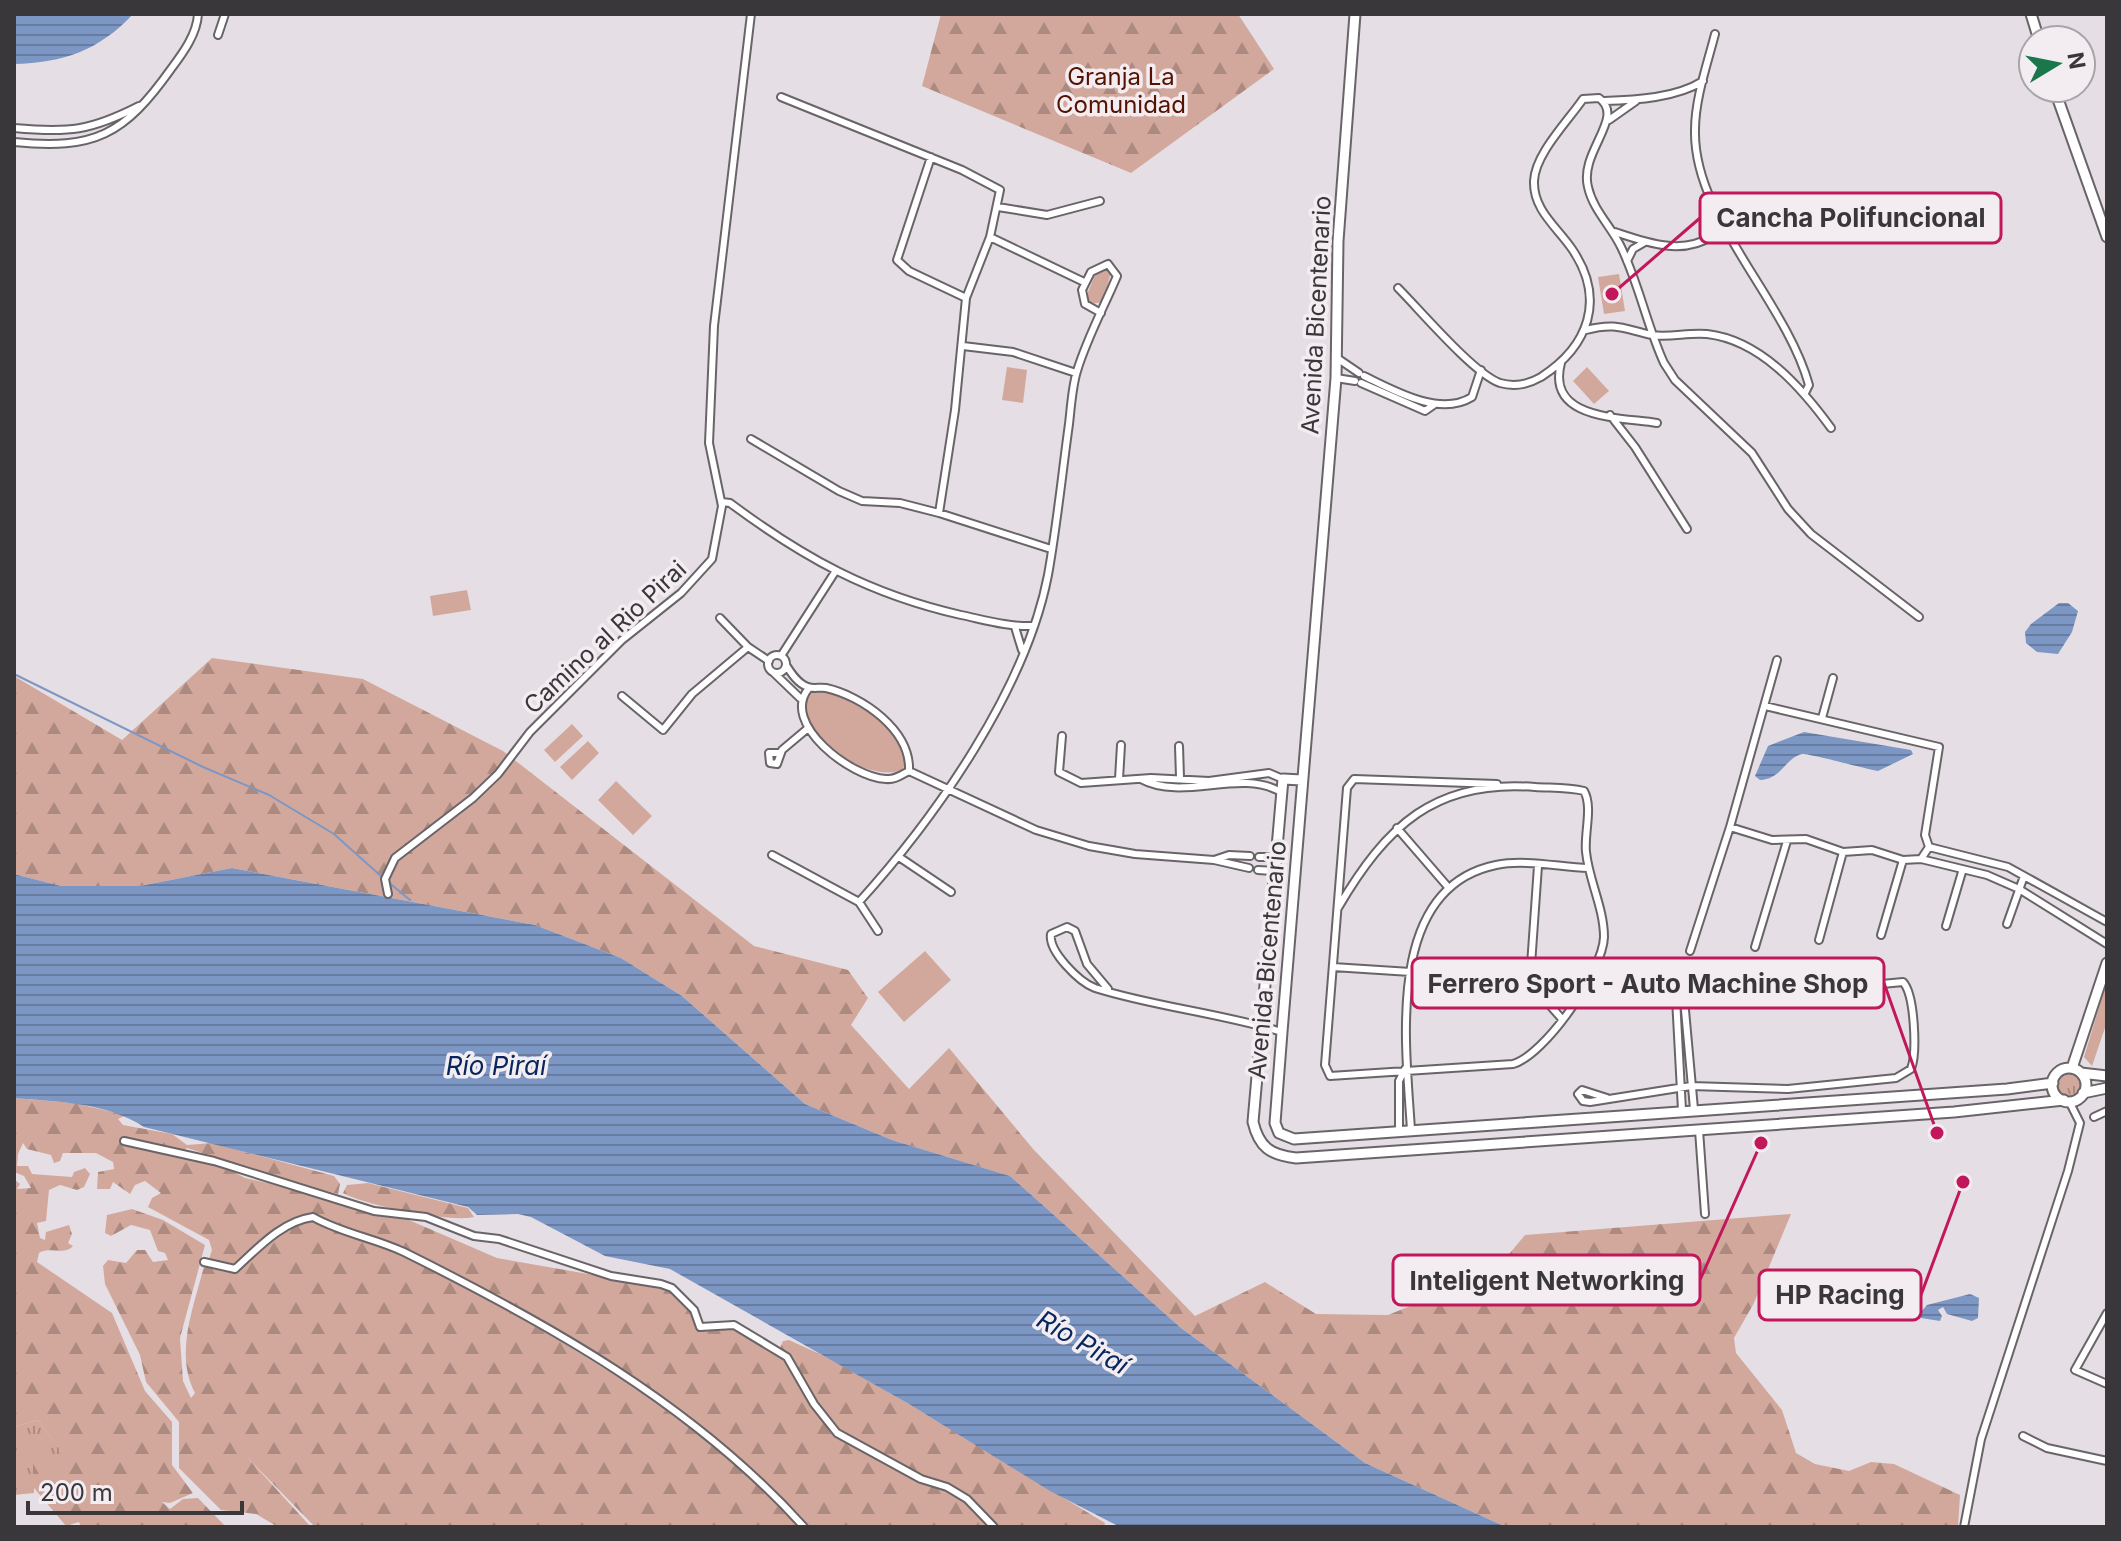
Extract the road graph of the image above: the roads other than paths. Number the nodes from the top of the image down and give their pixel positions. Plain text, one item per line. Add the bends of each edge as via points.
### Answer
1 (198, 14) edge
2 (225, 14) edge
3 (751, 14) edge
4 (1355, 14) edge
5 (1715, 34) dead end
6 (218, 35) dead end
7 (1703, 81) junction
8 (781, 97) dead end
9 (1639, 99) junction
10 (149, 100) junction
11 (1604, 101) junction
12 (2060, 104) edge
13 (1609, 120) junction
14 (14, 128) edge
15 (14, 142) edge
16 (931, 157) junction
17 (1100, 201) dead end
18 (998, 207) junction
19 (1720, 216) junction
20 (1613, 232) junction
21 (990, 237) junction
22 (2107, 237) edge
23 (1645, 242) junction
24 (1627, 261) junction
25 (1084, 282) junction
26 (1398, 288) dead end
27 (966, 298) junction
28 (1101, 313) junction
29 (1586, 330) junction
30 (1651, 335) junction
31 (963, 346) junction
32 (1337, 358) junction
33 (1561, 363) junction
34 (1481, 370) junction
35 (1358, 372) junction
36 (1076, 373) junction
37 (1336, 378) junction
38 (1355, 381) junction
39 (1805, 393) junction
40 (1435, 404) junction
41 (1610, 415) junction
42 (1657, 423) dead end
43 (1831, 428) dead end
44 (751, 439) dead end
45 (722, 502) junction
46 (939, 513) junction
47 (1687, 529) dead end
48 (1051, 549) junction
49 (835, 572) junction
50 (1919, 617) dead end
51 (720, 618) dead end
52 (1033, 626) junction
53 (1015, 627) junction
54 (748, 647) junction
55 (1022, 651) junction
56 (781, 656) junction
57 (1777, 660) dead end
58 (769, 661) junction
59 (786, 665) junction
60 (774, 672) junction
61 (1833, 678) dead end
62 (809, 688) junction
63 (622, 696) dead end
64 (800, 698) junction
65 (1765, 706) junction
66 (1822, 718) junction
67 (807, 729) junction
68 (1062, 736) dead end
69 (1121, 745) dead end
70 (1179, 746) dead end
71 (779, 753) dead end
72 (909, 771) junction
73 (1180, 777) junction
74 (1119, 779) junction
75 (1141, 779) junction
76 (1283, 779) junction
77 (1302, 780) junction
78 (1497, 784) junction
79 (950, 788) junction
80 (1281, 792) junction
81 (1301, 794) junction
82 (1730, 827) junction
83 (1397, 828) junction
84 (1787, 841) junction
85 (1929, 847) junction
86 (1843, 852) junction
87 (772, 855) dead end
88 (899, 857) junction
89 (1275, 857) junction
90 (1295, 858) junction
91 (1921, 859) junction
92 (1214, 860) junction
93 (1903, 860) junction
94 (1538, 866) junction
95 (1588, 868) junction
96 (1274, 871) junction
97 (1294, 872) junction
98 (1962, 872) junction
99 (2024, 876) junction
100 (1448, 887) junction
101 (2019, 889) junction
102 (951, 892) dead end
103 (388, 894) dead end
104 (859, 902) junction
105 (1338, 908) junction
106 (2106, 922) edge
107 (2007, 924) dead end
108 (1946, 926) dead end
109 (878, 931) dead end
110 (1881, 935) dead end
111 (2096, 936) junction
112 (1819, 940) dead end
113 (2107, 944) edge
114 (1755, 947) dead end
115 (1690, 951) dead end
116 (2107, 963) edge
117 (1333, 967) junction
118 (1411, 974) junction
119 (1524, 976) junction
120 (1108, 989) junction
121 (1666, 998) dead end
122 (1680, 998) junction
123 (1562, 1019) junction
124 (1262, 1026) junction
125 (1282, 1032) junction
126 (1405, 1069) junction
127 (2077, 1071) junction
128 (2107, 1076) edge
129 (2053, 1083) junction
130 (1691, 1086) junction
131 (1681, 1087) junction
132 (2107, 1088) edge
133 (2007, 1089) junction
134 (2083, 1093) junction
135 (1939, 1094) junction
136 (1607, 1098) dead end
137 (2067, 1101) junction
138 (2009, 1107) junction
139 (1694, 1109) junction
140 (1682, 1110) junction
141 (2107, 1111) edge
142 (1940, 1113) junction
143 (2094, 1117) dead end
144 (1467, 1126) junction
145 (1411, 1130) junction
146 (1699, 1130) junction
147 (1399, 1131) junction
148 (1361, 1133) junction
149 (1294, 1139) junction
150 (124, 1141) dead end
151 (1469, 1147) junction
152 (1362, 1153) junction
153 (1296, 1158) junction
154 (1705, 1214) dead end
155 (204, 1262) dead end
156 (2107, 1313) edge
157 (2107, 1384) edge
158 (2023, 1436) dead end
159 (2107, 1461) edge
160 (804, 1527) edge
161 (994, 1527) edge
162 (1964, 1527) edge

1 - 10 street via 197,26
2 - 6 street
3 - 45 street, Camino al Rio Pirai via 714,326 709,443
4 - 32 street, Avenida Bicentenario via 1338,241
5 - 7 street
7 - 9 street
7 - 19 street via 1695,147 1704,186
8 - 16 street
9 - 11 street
9 - 13 street
10 - 14 street via 100,126 73,131
10 - 15 street via 116,130 93,140 56,146
11 - 13 street
11 - 29 street via 1594,96 1583,99 1538,165 1534,180 1541,209 1585,274 1590,302
12 - 22 street
13 - 20 street via 1586,165 1596,207
16 - 18 street via 997,187
16 - 27 street via 897,260
17 - 18 street via 1047,215
18 - 21 street
19 - 23 street via 1717,230 1706,241 1687,246
19 - 39 street via 1795,342 1809,385
20 - 23 street
20 - 24 street
21 - 25 street
21 - 27 street
23 - 24 street
24 - 30 street
25 - 28 street via 1085,304
25 - 28 street via 1099,265 1115,270
26 - 34 street
27 - 31 street
28 - 36 street
29 - 30 street via 1616,325
29 - 33 street
30 - 39 street via 1708,334 1731,340
30 - 50 street via 1675,380 1752,453 1811,534
31 - 36 street via 1013,352
31 - 46 street
32 - 35 street
32 - 37 street, Avenida Bicentenario
33 - 34 street via 1533,382 1516,385 1499,383
33 - 41 street via 1559,385 1570,404
34 - 40 street via 1472,397 1460,405
35 - 38 street
35 - 40 street
36 - 48 street
37 - 38 street
37 - 77 street, Avenida Bicentenario
38 - 40 street via 1409,407 1425,411
39 - 43 street
41 - 42 street
41 - 47 street
44 - 46 street via 862,501
45 - 49 street
45 - 103 street, Camino al Rio Pirai via 712,559 530,732 473,798 395,858 385,879
46 - 48 street
48 - 52 street
49 - 53 street via 941,610
49 - 56 street
51 - 54 street
52 - 53 street
52 - 55 street
53 - 55 street
54 - 58 street
54 - 63 street via 692,694 663,730
55 - 79 street
56 - 58 street
56 - 59 street
57 - 65 street
58 - 60 street
59 - 60 street via 782,672
59 - 62 street
60 - 64 street
61 - 66 street
62 - 64 street
62 - 72 street via 842,694 880,717 905,746
64 - 67 street
65 - 66 street
65 - 82 street
66 - 85 street via 1939,747 1925,835
67 - 71 street
67 - 72 street via 828,750 878,778 898,778
68 - 74 street via 1057,764 1063,778 1081,783
69 - 74 street
70 - 73 street
72 - 79 street
73 - 75 street
73 - 76 street via 1209,781 1269,773
74 - 75 street
75 - 80 street via 1168,787 1267,784
76 - 77 street
76 - 80 street, Avenida Bicentenario
77 - 81 street, Avenida Bicentenario
78 - 83 street via 1441,800
78 - 95 street via 1584,791
78 - 105 street via 1354,779 1347,788
79 - 88 street
79 - 92 street via 1025,825 1089,846
80 - 81 street
80 - 89 street, Avenida Bicentenario
81 - 90 street, Avenida Bicentenario
82 - 84 street
82 - 115 street
83 - 100 street
83 - 105 street via 1371,855
84 - 86 street via 1806,839
84 - 114 street
85 - 91 street
85 - 99 street via 1995,862
86 - 93 street via 1872,850
86 - 112 street
87 - 104 street
88 - 102 street
88 - 104 street
89 - 90 street
89 - 92 street via 1229,855
89 - 96 street, Avenida Bicentenario
90 - 97 street, Avenida Bicentenario
91 - 93 street
91 - 98 street
92 - 96 street
93 - 110 street
94 - 95 street
94 - 100 street via 1496,865
94 - 119 street via 1531,965
95 - 123 street via 1603,923 1601,955
96 - 97 street
96 - 124 street, Avenida Bicentenario
97 - 125 street, Avenida Bicentenario
98 - 101 street via 1987,875
98 - 108 street
99 - 101 street
99 - 106 street
100 - 118 street via 1426,915
101 - 107 street
101 - 111 street
104 - 109 street
105 - 117 street
106 - 111 street
111 - 113 street
116 - 127 street
117 - 118 street
117 - 126 street via 1325,1065 1330,1076
118 - 119 street via 1512,980
118 - 126 street
119 - 123 street
120 - 120 street via 1087,964 1075,931 1067,927 1051,934 1055,954 1085,983
120 - 124 street
121 - 122 street
122 - 130 street
122 - 130 street via 1891,981 1903,982 1910,992 1915,1059 1911,1069 1896,1078 1788,1089
122 - 131 street
123 - 126 street via 1523,1061
124 - 125 street
124 - 153 street, Avenida Bicentenario via 1256,1135 1265,1149
125 - 149 street, Avenida Bicentenario via 1275,1123 1279,1133
126 - 145 street
126 - 147 street via 1399,1081
127 - 128 street
127 - 129 street via 2061,1070
127 - 134 street via 2086,1083
129 - 133 street
129 - 137 street via 2055,1094
130 - 131 street
130 - 139 street
131 - 136 street
131 - 140 street
132 - 134 street
133 - 135 street
133 - 138 street
134 - 137 street
135 - 139 street
135 - 142 street
137 - 138 street, Avenida Bicentenario
137 - 162 street via 2080,1123 1981,1439
138 - 142 street, Avenida Bicentenario
139 - 140 street
140 - 144 street
141 - 143 street
142 - 146 street, Avenida Bicentenario
144 - 145 street
144 - 151 street
145 - 147 street
146 - 151 street, Avenida Bicentenario
146 - 154 street
147 - 148 street
148 - 149 street
148 - 152 street via 1356,1143
149 - 153 street
150 - 161 street via 214,1161 374,1211 426,1217 611,1276 672,1288 694,1310 700,1327 734,1325 787,1357 837,1433 921,1479 947,1487
151 - 152 street, Avenida Bicentenario
152 - 153 street, Avenida Bicentenario
155 - 160 street via 235,1269 265,1240 313,1217 403,1252 593,1354 751,1472
156 - 157 street via 2075,1370
158 - 159 street via 2047,1448

